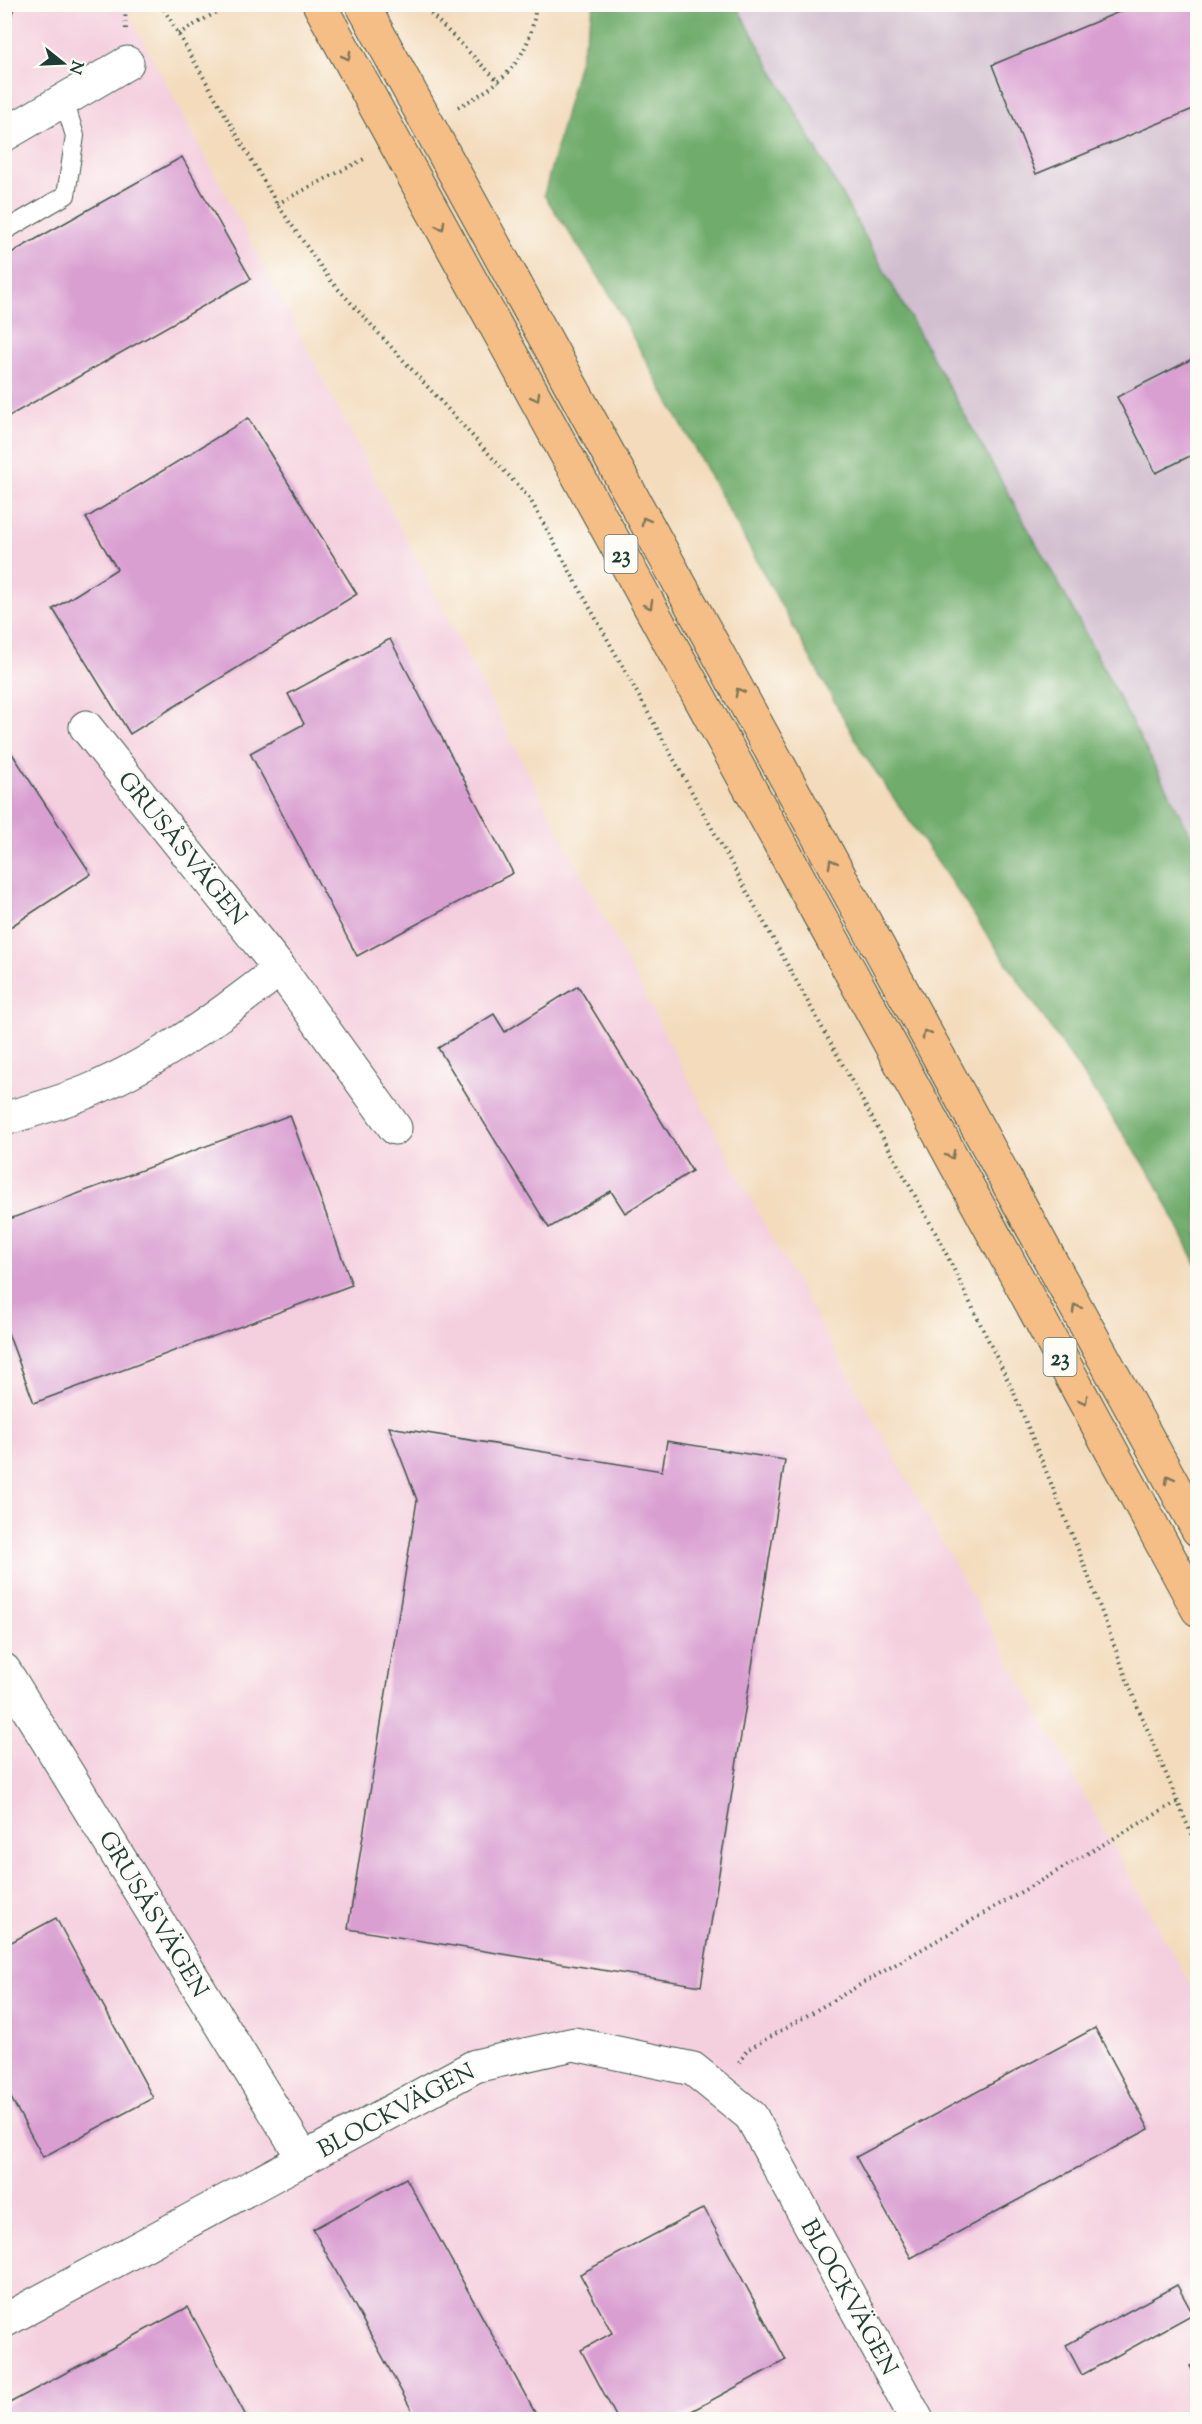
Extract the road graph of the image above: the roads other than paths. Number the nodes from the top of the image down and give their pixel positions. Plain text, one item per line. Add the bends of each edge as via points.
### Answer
1 (319, 4) edge
2 (363, 4) edge
3 (127, 63) dead end
4 (64, 100) junction
5 (4, 135) edge
6 (4, 231) edge
7 (86, 727) dead end
8 (280, 969) junction
9 (4, 1119) edge
10 (395, 1128) dead end
11 (1197, 1530) edge
12 (1197, 1610) edge
13 (4, 1670) edge
14 (304, 2159) junction
15 (4, 2321) edge
16 (917, 2420) edge

1 -> 12 main road, 23
11 -> 2 main road, 23
3 - 4 street
4 - 5 street
4 - 6 lane via 75,136 66,195
7 - 8 street, GRUSÅSVÄGEN
8 - 9 street via 220,1016 158,1056 91,1090
8 - 10 street, GRUSÅSVÄGEN
13 - 14 street, GRUSÅSVÄGEN
14 - 15 street, BLOCKVÄGEN
14 - 16 street, BLOCKVÄGEN via 475,2066 574,2044 693,2069 751,2116

